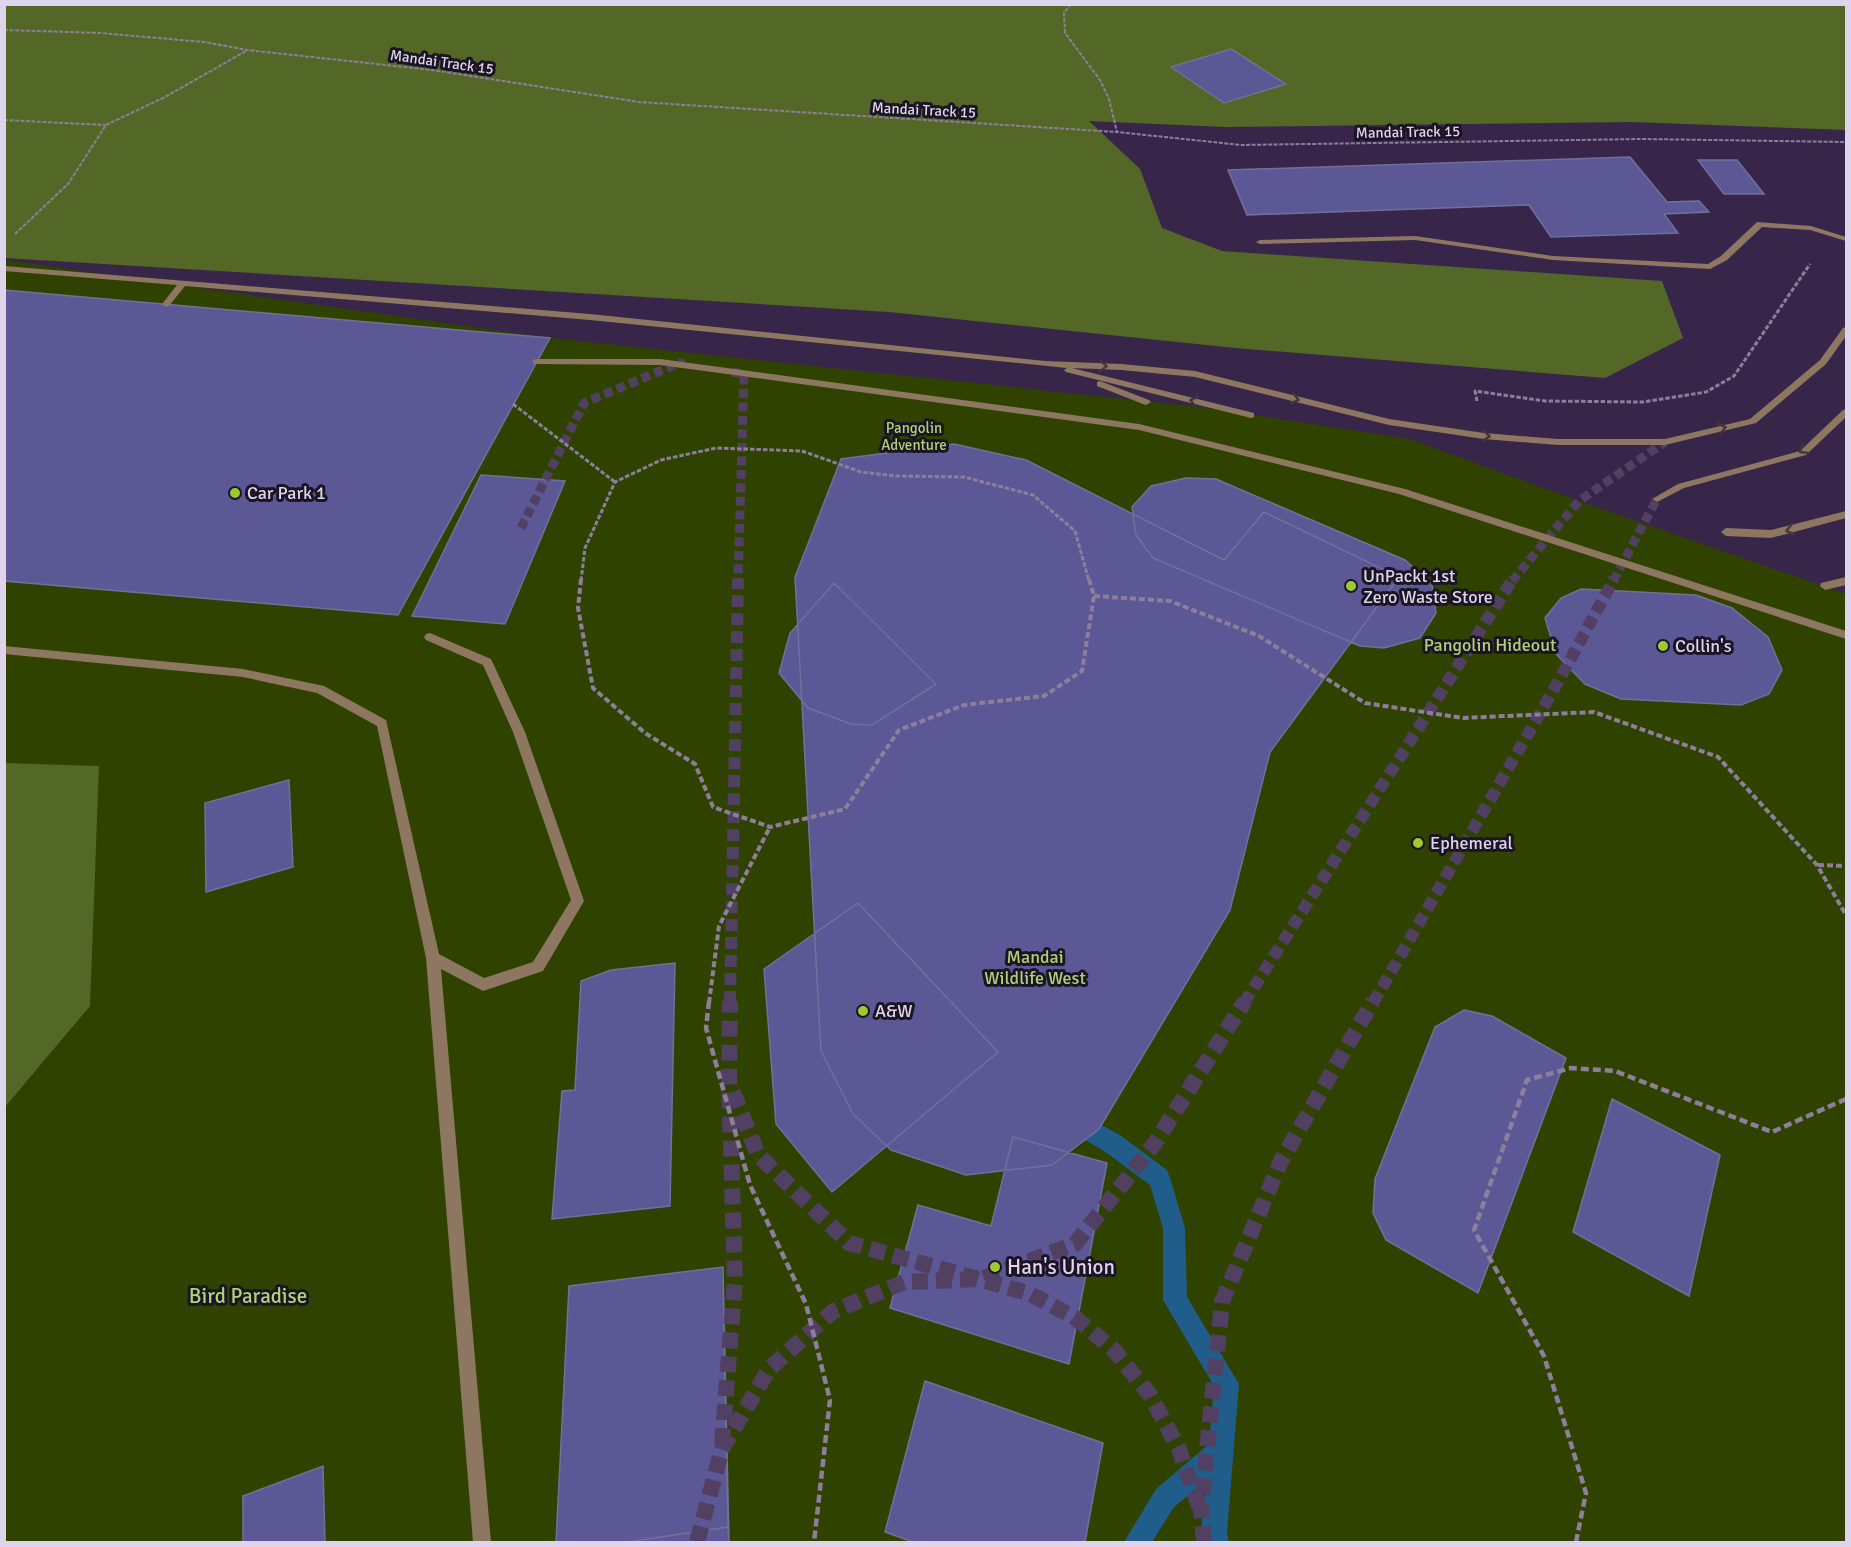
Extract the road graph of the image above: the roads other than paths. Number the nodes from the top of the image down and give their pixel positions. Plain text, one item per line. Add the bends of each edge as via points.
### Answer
1 (1846, 240) edge
2 (1260, 242) dead end
3 (4, 268) edge
4 (183, 283) junction
5 (166, 304) dead end
6 (1846, 330) edge
7 (537, 362) dead end
8 (1045, 364) junction
9 (1146, 402) dead end
10 (1846, 412) edge
11 (1251, 415) dead end
12 (1658, 499) tunnel mouth
13 (1846, 515) edge
14 (1726, 532) dead end
15 (1846, 581) edge
16 (1825, 586) dead end
17 (1846, 635) edge
18 (430, 637) dead end
19 (4, 650) edge
20 (433, 958) junction
21 (482, 1542) edge

1 - 2 street via 1811,228 1760,224 1710,267 1553,258 1415,238
3 - 4 street
4 - 5 street
4 - 8 street via 590,317
8 -> 6 street via 1195,374 1389,422 1484,436 1558,442 1665,442 1753,421 1823,362
7 - 17 street via 660,362 1139,427 1401,491
8 - 9 street
11 -> 8 street
10 -> 12 street via 1803,453 1681,486
13 -> 14 street via 1771,534
15 - 16 street
18 - 20 street via 487,662 519,732 578,901 538,967 483,985
19 - 20 street via 243,673 320,689 382,723
20 - 21 street

